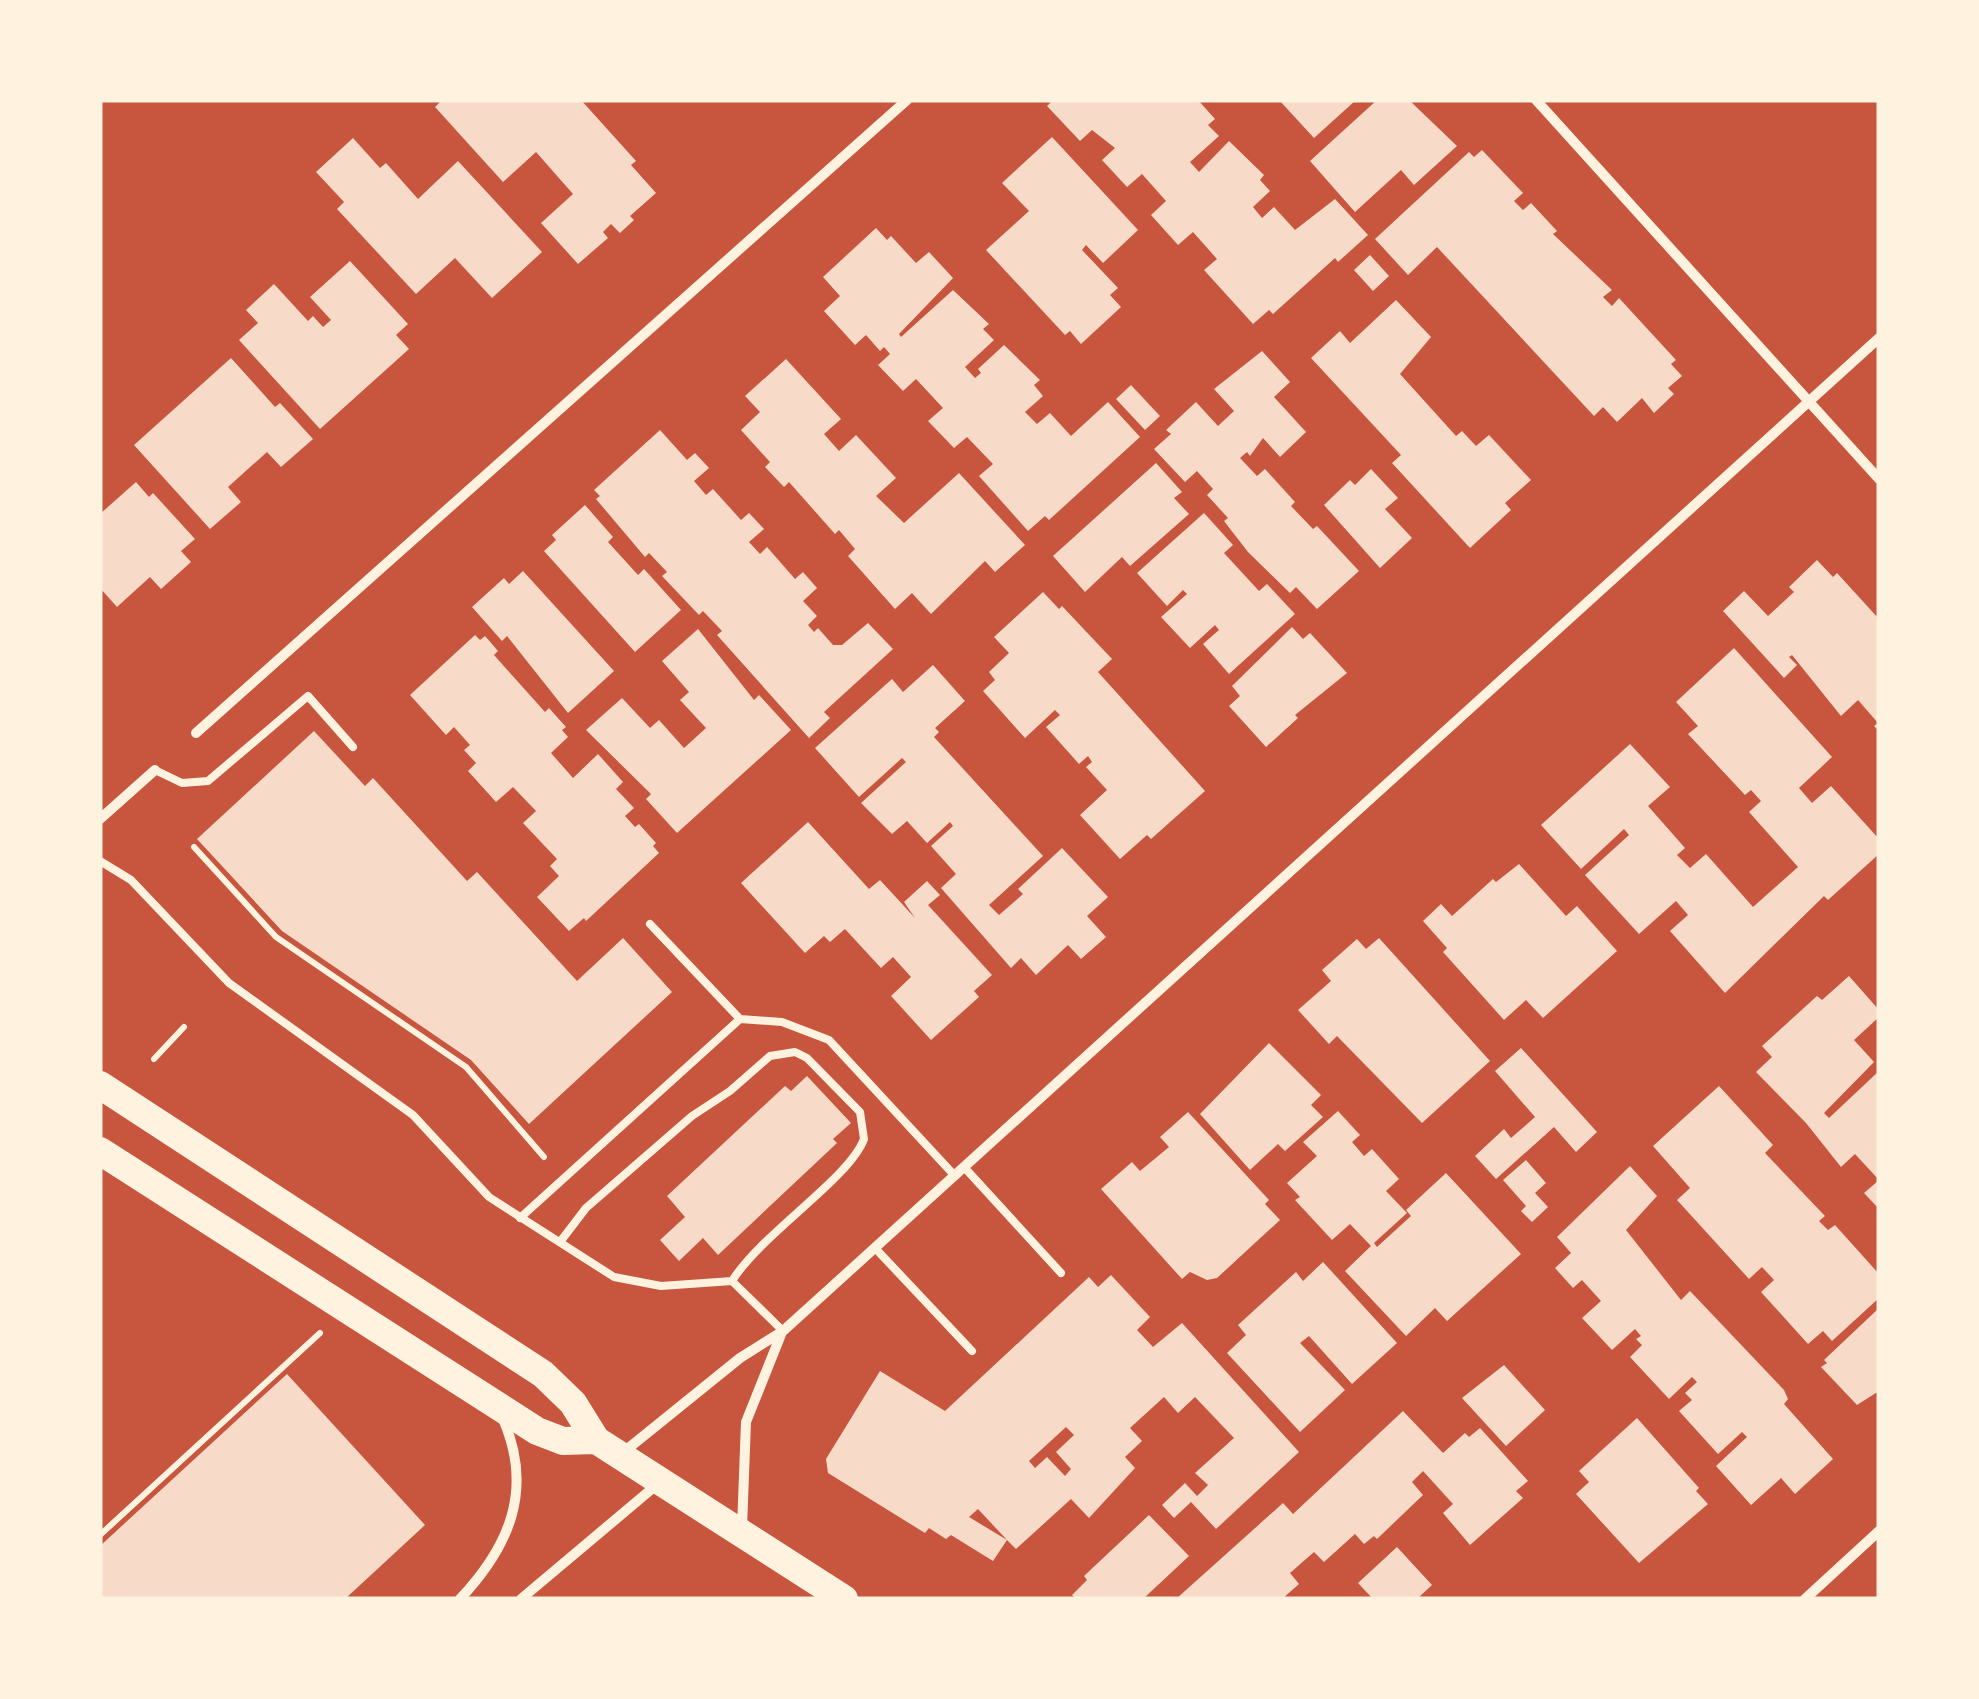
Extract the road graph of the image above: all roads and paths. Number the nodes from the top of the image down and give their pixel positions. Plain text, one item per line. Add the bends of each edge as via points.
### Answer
1 (907, 100) edge
2 (1536, 100) edge
3 (1879, 338) edge
4 (1809, 402) junction
5 (1879, 478) edge
6 (196, 733) dead end
7 (353, 746) dead end
8 (154, 770) joint
9 (100, 819) edge
10 (194, 847) dead end
11 (100, 861) edge
12 (650, 924) dead end
13 (740, 1019) junction
14 (184, 1027) dead end
15 (154, 1058) dead end
16 (100, 1085) edge
17 (100, 1152) edge
18 (546, 1164) dead end
19 (959, 1171) junction
20 (520, 1218) junction
21 (560, 1242) junction
22 (876, 1248) junction
23 (1061, 1273) dead end
24 (732, 1281) junction
25 (783, 1331) junction
26 (321, 1332) dead end
27 (972, 1351) dead end
28 (498, 1406) junction
29 (608, 1447) junction
30 (661, 1481) junction
31 (1879, 1531) edge
32 (742, 1533) junction
33 (100, 1534) edge
34 (460, 1599) edge
35 (521, 1599) edge
36 (844, 1599) edge
37 (1805, 1599) edge

1 - 6 street
2 - 4 street
3 - 4 street
4 - 5 street
4 - 19 street
7 - 8 lane via 308,696 208,780 182,784
8 - 9 street
10 - 18 path via 276,937 466,1066
11 - 20 lane via 132,880 228,983 413,1115 489,1197
12 - 13 lane
13 - 19 lane via 782,1022 829,1040
13 - 20 lane
14 - 15 path
16 - 29 highway via 543,1374
17 - 28 highway
19 - 22 street
19 - 23 lane
20 - 21 lane
21 - 24 lane via 614,1277 638,1284
21 - 24 lane via 586,1208 692,1116 770,1056 795,1052 860,1112 864,1138 852,1159 753,1250
22 - 25 street
22 - 27 lane
24 - 25 lane
25 - 29 street
25 - 32 street via 746,1422
26 - 33 path
28 - 29 highway via 563,1441
28 - 34 street via 512,1456 512,1516 499,1554
29 - 30 highway
30 - 32 highway
30 - 35 street
31 - 37 street
32 - 36 highway

